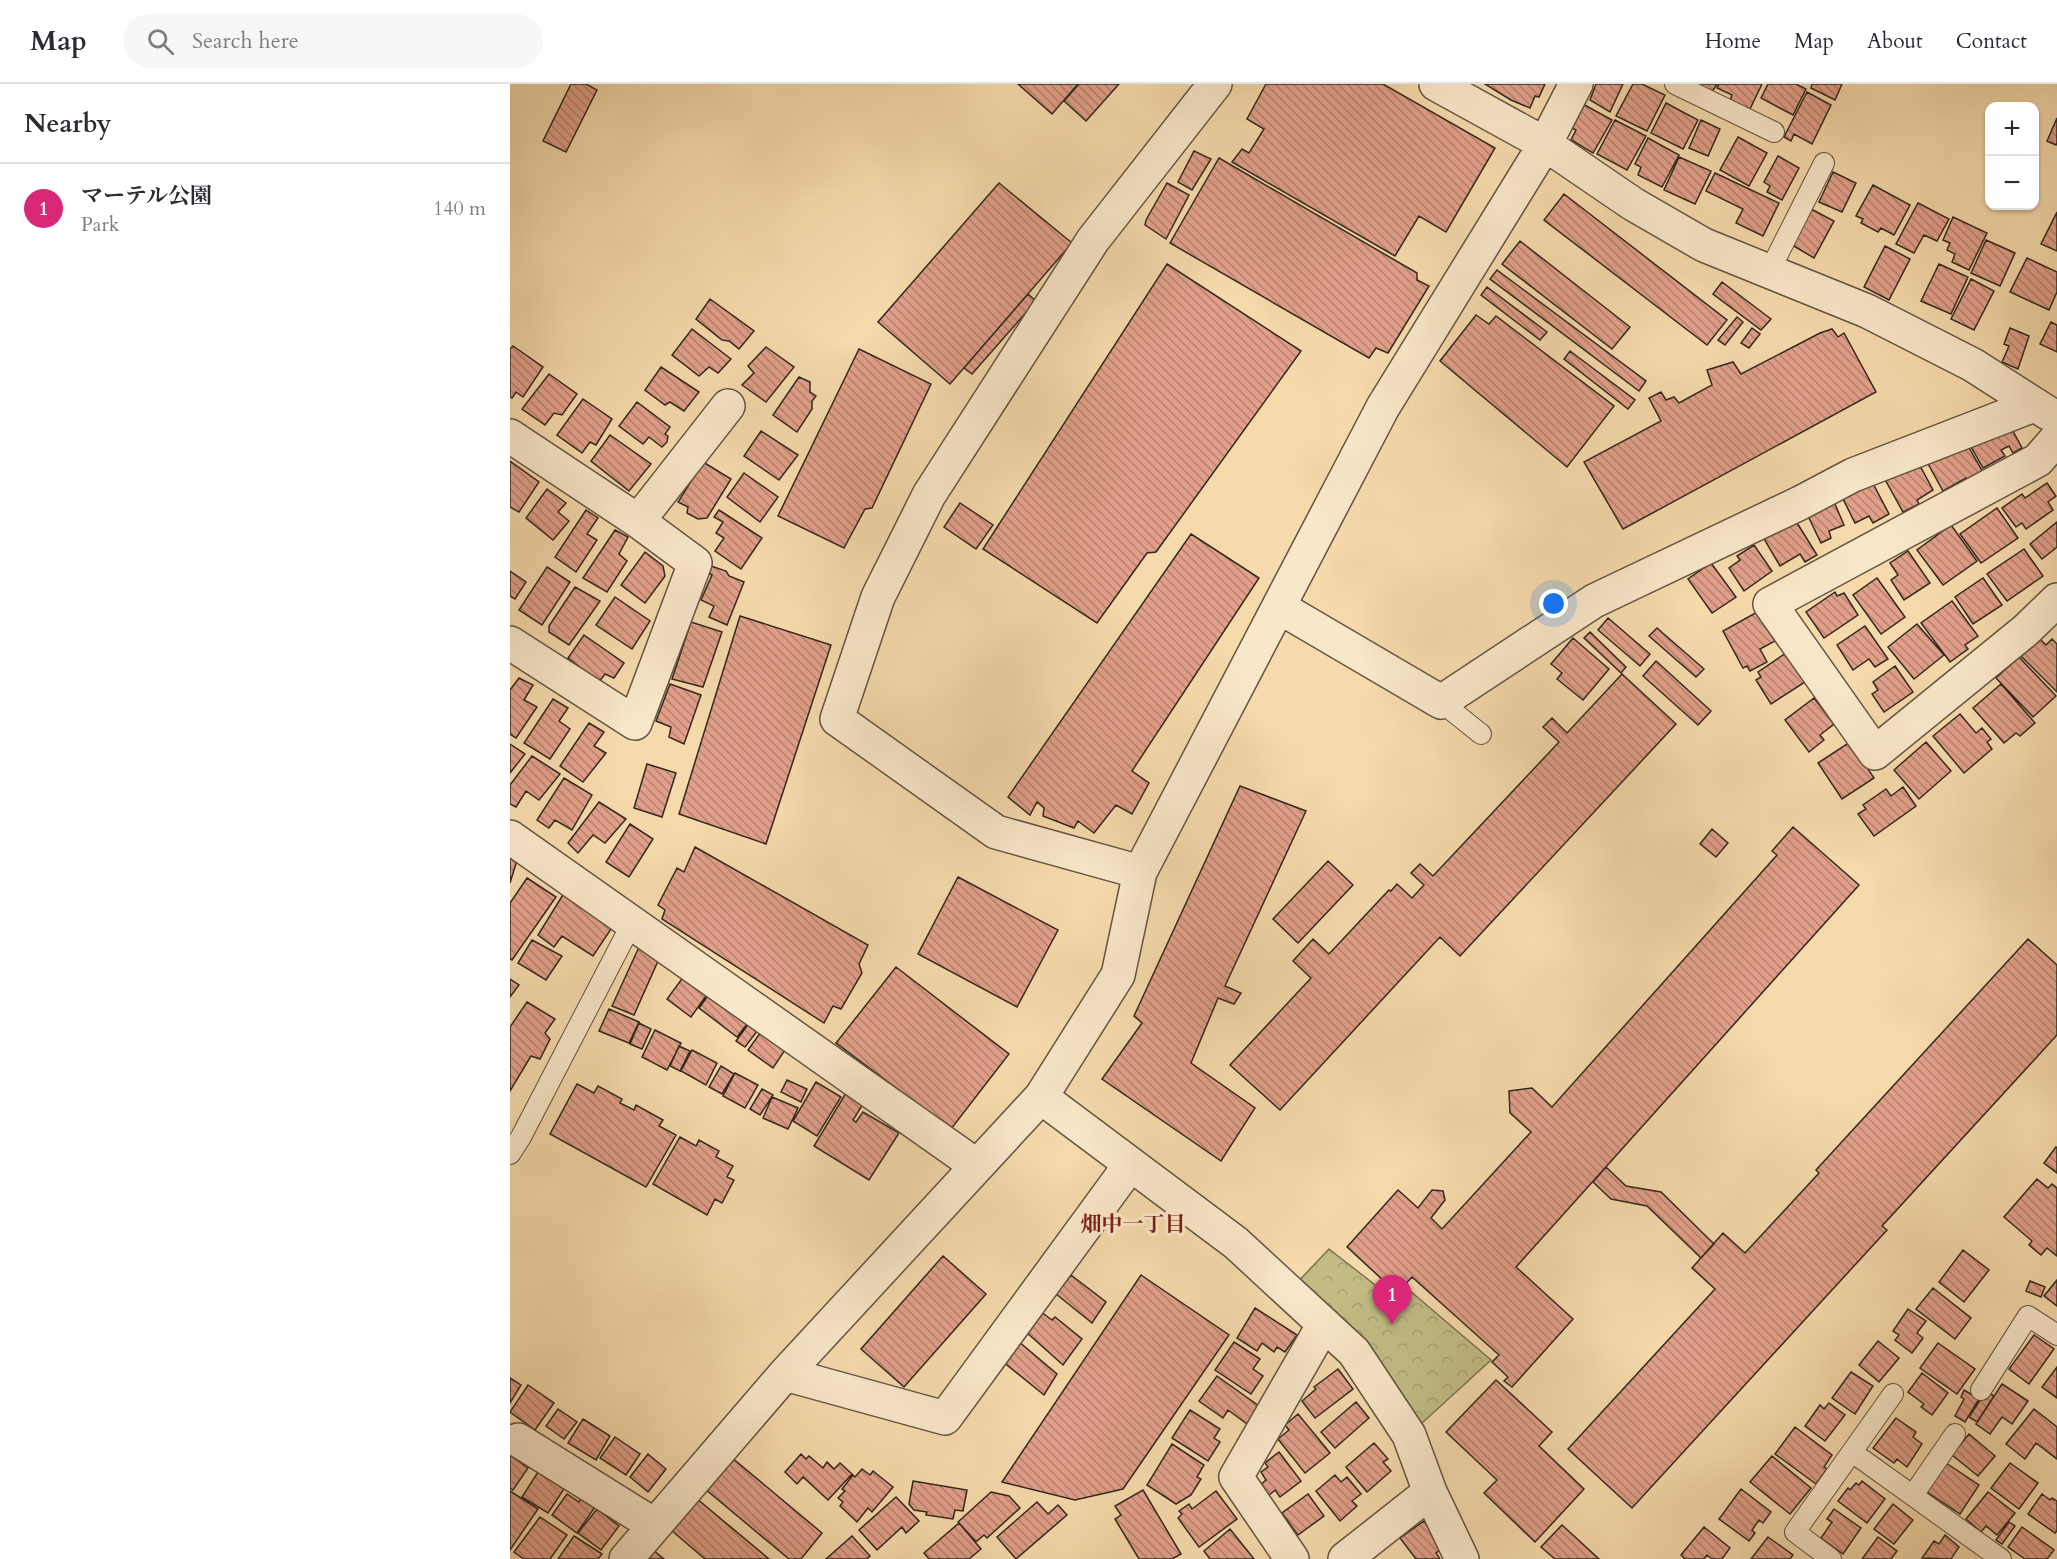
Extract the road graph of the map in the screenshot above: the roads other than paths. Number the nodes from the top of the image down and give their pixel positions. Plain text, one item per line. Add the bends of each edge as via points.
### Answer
1 (1215, 84) edge
2 (1436, 84) edge
3 (1576, 84) edge
4 (1675, 84) edge
5 (1774, 132) dead end
6 (1545, 144) junction
7 (1824, 163) dead end
8 (1769, 272) junction
9 (728, 406) dead end
10 (2045, 412) edge
11 (510, 436) edge
12 (2057, 438) edge
13 (638, 521) junction
14 (2057, 600) edge
15 (1279, 607) junction
16 (510, 643) edge
17 (1441, 702) junction
18 (1481, 734) dead end
19 (510, 837) edge
20 (1140, 872) junction
21 (632, 923) junction
22 (1041, 1097) junction
23 (510, 1154) edge
24 (1130, 1165) junction
25 (977, 1166) junction
26 (1324, 1324) junction
27 (2057, 1335) edge
28 (785, 1374) junction
29 (1981, 1390) dead end
30 (1893, 1394) dead end
31 (1955, 1434) dead end
32 (518, 1440) dead end
33 (1852, 1452) junction
34 (1430, 1492) junction
35 (1912, 1495) junction
36 (654, 1525) junction
37 (626, 1559) edge
38 (1292, 1559) edge
39 (1345, 1559) edge
40 (1462, 1559) edge
41 (1831, 1559) edge
42 (2001, 1559) edge

1 - 20 street via 1093,240 929,495 878,597 837,719 996,832
2 - 6 street
3 - 6 street
4 - 5 lane
6 - 8 street via 1633,204 1704,245
6 - 15 street via 1383,407
7 - 8 lane
8 - 10 street via 1867,311 1973,365
9 - 13 street
10 - 17 street via 1853,475 1594,601
11 - 13 street
12 - 14 street via 2038,460 1770,604 1875,753 2026,630
13 - 16 street via 695,563 635,723
15 - 17 street
15 - 20 street
17 - 18 lane
19 - 21 street
20 - 22 street via 1118,975
21 - 23 lane
21 - 25 street
22 - 24 street
22 - 25 street
24 - 26 street via 1236,1243
24 - 28 street via 945,1418
25 - 28 street
26 - 34 street via 1354,1352 1409,1435
26 - 38 street via 1236,1477
27 - 29 lane via 2028,1316
28 - 36 street
30 - 33 lane
31 - 35 lane
32 - 36 street
33 - 35 lane
33 - 41 lane via 1795,1532
34 - 39 street
34 - 40 street
35 - 42 lane
36 - 37 street

